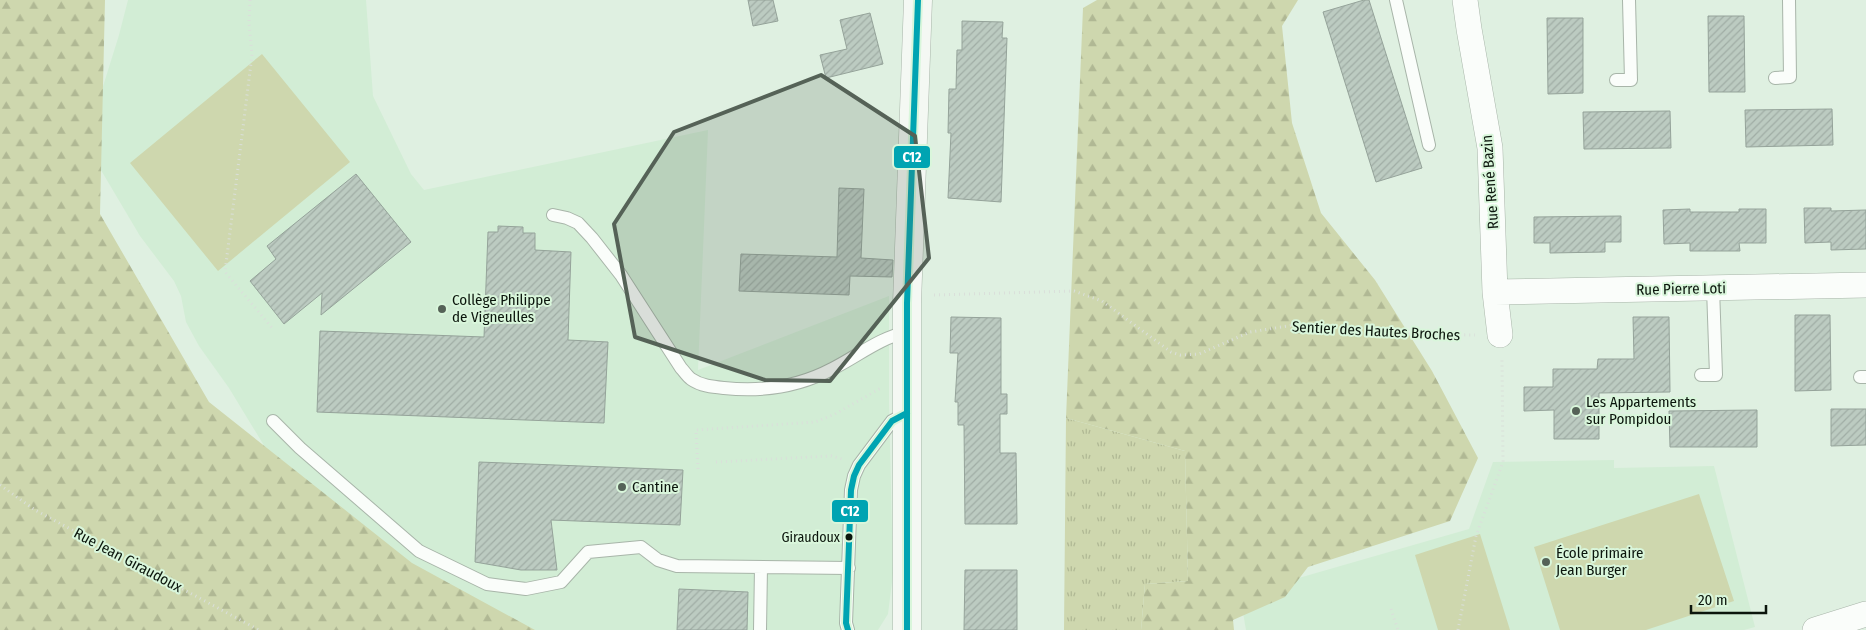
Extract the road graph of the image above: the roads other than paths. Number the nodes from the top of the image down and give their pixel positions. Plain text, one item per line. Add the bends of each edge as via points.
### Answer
1 (918, 0) edge
2 (1396, 0) edge
3 (1466, 0) edge
4 (1629, 0) edge
5 (1789, 0) edge
6 (1775, 78) dead end
7 (1616, 80) dead end
8 (1428, 145) dead end
9 (553, 216) dead end
10 (1866, 285) edge
11 (1713, 288) junction
12 (1495, 292) junction
13 (907, 332) junction
14 (1500, 335) road end
15 (1701, 375) dead end
16 (907, 413) junction
17 (272, 421) dead end
18 (761, 567) junction
19 (849, 568) junction
20 (1866, 614) edge
21 (760, 630) edge
22 (848, 630) edge
23 (907, 630) edge
24 (1815, 630) edge

1 - 13 street
2 - 8 lane
3 - 12 street, Rue René Bazin via 1468,30 1490,148
4 - 7 lane via 1631,80
5 - 6 lane via 1790,78
9 - 13 lane via 578,223 592,238 621,275 680,368 692,379 708,386 740,390 778,388 806,382 876,343
10 - 11 street, Rue Pierre Loti
11 - 12 street, Rue Pierre Loti
11 - 15 lane via 1716,374
12 - 14 street, Rue René Bazin
13 - 16 street
16 - 19 lane via 892,420 854,476
16 - 23 street
17 - 18 lane via 419,551 487,584 526,589 561,582 588,552 641,547 658,560 678,566
18 - 19 lane
18 - 21 lane
19 - 22 lane
20 - 24 street

